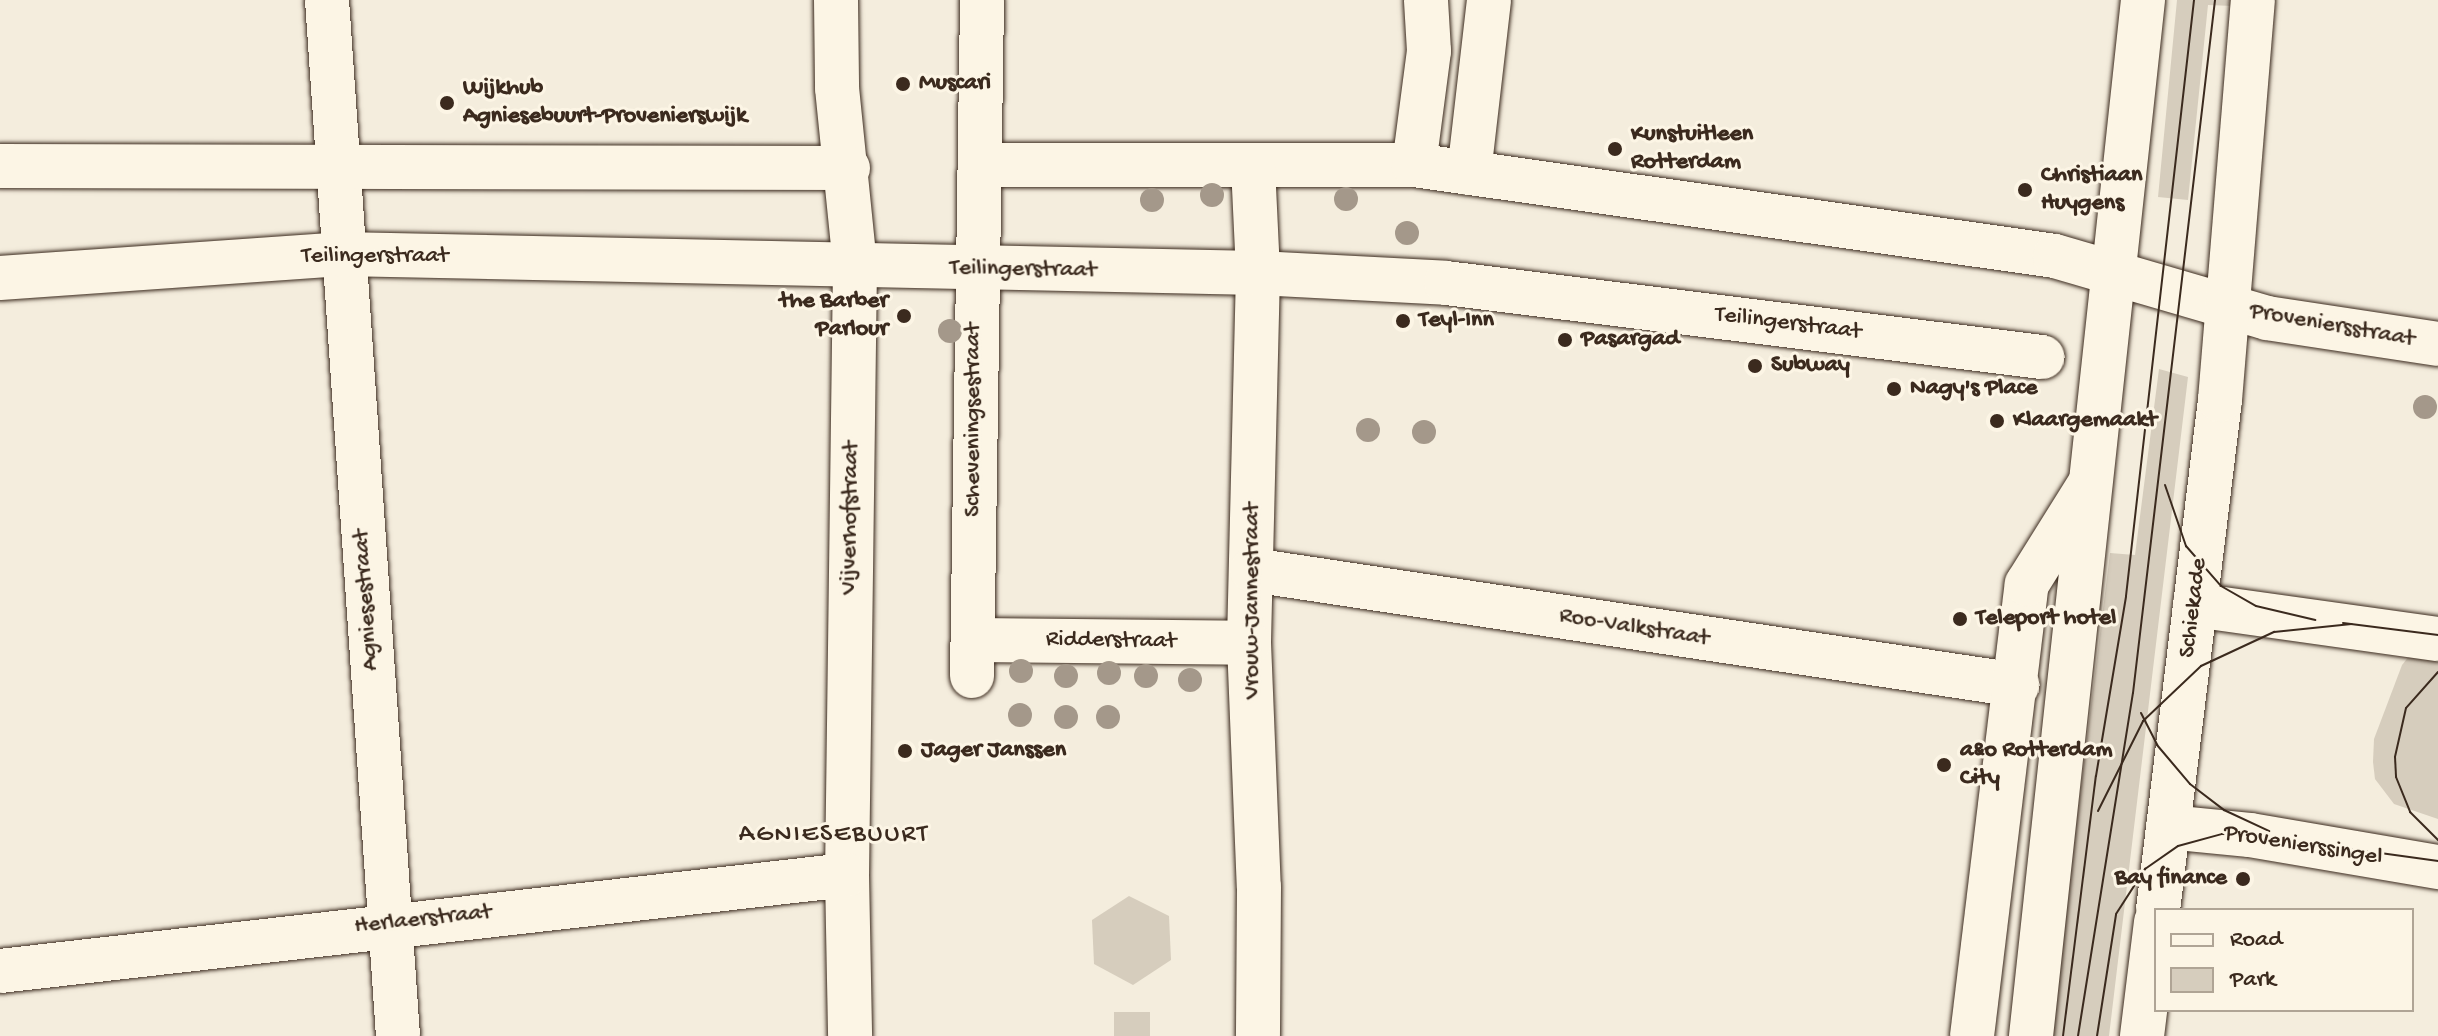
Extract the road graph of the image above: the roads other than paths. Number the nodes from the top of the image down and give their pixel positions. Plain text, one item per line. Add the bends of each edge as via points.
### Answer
1 (327, 0) edge
2 (836, 0) edge
3 (982, 0) edge
4 (1426, 0) edge
5 (1489, 0) edge
6 (2143, 0) edge
7 (2253, 0) edge
8 (340, 163) junction
9 (981, 165) junction
10 (1414, 165) junction
11 (0, 166) edge
12 (1253, 166) junction
13 (848, 168) junction
14 (1469, 173) junction
15 (341, 254) junction
16 (855, 266) junction
17 (974, 269) junction
18 (1258, 273) junction
19 (2110, 275) junction
20 (0, 278) edge
21 (2247, 312) junction
22 (2438, 344) edge
23 (2042, 357) dead end
24 (2090, 483) junction
25 (1252, 570) junction
26 (2195, 605) junction
27 (2438, 639) edge
28 (1249, 643) junction
29 (972, 658) joint
30 (2017, 685) junction
31 (2168, 827) junction
32 (2438, 867) edge
33 (847, 875) junction
34 (2158, 908) edge
35 (391, 923) junction
36 (2154, 938) edge
37 (0, 971) edge
38 (398, 1036) edge
39 (850, 1036) edge
40 (1258, 1036) edge
41 (1972, 1036) edge
42 (2031, 1036) edge
43 (2142, 1036) edge

1 - 8 street, Agniesestraat
2 - 13 street, Vijverhofstraat via 837,88
3 - 9 street, Scheveningsestraat
4 - 10 street via 1429,51
5 - 14 street
6 - 19 street
7 - 21 street, Schiekade
8 - 11 street
8 - 13 street
8 - 15 street, Agniesestraat
9 - 12 street
9 - 17 street, Scheveningsestraat
10 - 12 street
10 - 14 street
12 - 18 street, Vrouw-Jannestraat
13 - 16 street, Vijverhofstraat
14 - 19 street via 2055,256
15 - 16 street, Teilingerstraat
15 - 20 street, Teilingerstraat
15 - 35 street, Agniesestraat
16 - 17 street, Teilingerstraat
16 - 33 street, Vijverhofstraat
17 - 18 street, Teilingerstraat
17 - 29 street, Scheveningsestraat
18 - 23 street, Teilingerstraat via 1446,283
18 - 25 street, Vrouw-Jannestraat
19 - 21 street
19 - 24 street
21 - 22 street, Proveniersstraat
21 - 26 street, Schiekade
24 - 30 street via 2027,584
24 - 42 street
25 - 28 street, Vrouw-Jannestraat
25 - 30 street, Roo-Valkstraat
26 - 27 street
26 - 31 street, Schiekade
28 - 29 street, Ridderstraat
28 - 40 street, Vrouw-Jannestraat via 1259,887
30 - 41 street
31 - 32 street, Provenierssingel via 2250,835
31 - 34 street, Schiekade
33 - 35 street, Herlaerstraat
33 - 39 street, Vijverhofstraat
35 - 37 street, Herlaerstraat
35 - 38 street, Agniesestraat
36 - 43 street

